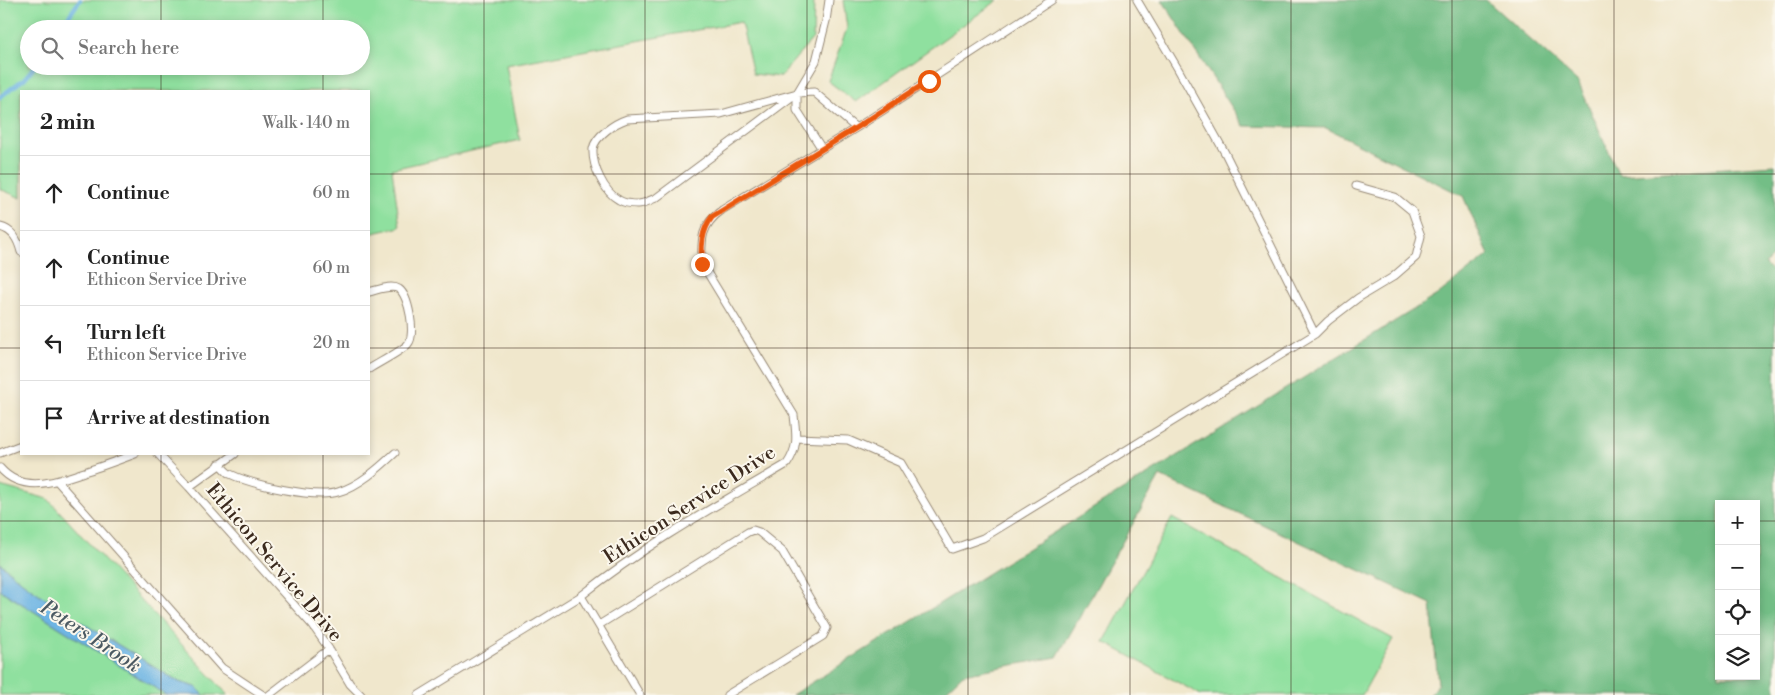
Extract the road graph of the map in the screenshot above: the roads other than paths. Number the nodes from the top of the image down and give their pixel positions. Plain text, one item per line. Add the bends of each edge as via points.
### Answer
1 (829, 0) edge
2 (1052, 0) edge
3 (1137, 0) edge
4 (797, 93) junction
5 (856, 128) junction
6 (822, 149) junction
7 (1356, 186) dead end
8 (0, 226) edge
9 (20, 249) edge
10 (370, 292) edge
11 (1315, 334) junction
12 (370, 368) edge
13 (797, 438) junction
14 (20, 445) edge
15 (0, 452) edge
16 (395, 453) dead end
17 (132, 455) edge
18 (159, 455) edge
19 (233, 455) edge
20 (219, 464) junction
21 (0, 468) edge
22 (58, 482) junction
23 (190, 487) junction
24 (581, 596) junction
25 (599, 625) junction
26 (329, 649) junction
27 (263, 695) edge
28 (269, 695) edge
29 (361, 695) edge
30 (419, 695) edge
31 (640, 695) edge
32 (727, 695) edge

1 - 4 lane via 816,61
2 - 5 lane, Ethicon Service Drive
3 - 11 lane via 1225,153
4 - 4 lane via 721,114 619,122 597,140 593,148 597,171 610,193 626,203 640,204 656,198
4 - 5 lane via 814,92
4 - 6 lane via 797,110
5 - 6 lane, Ethicon Service Drive
6 - 13 lane, Ethicon Service Drive via 712,217 706,224 701,247 702,264 794,415
7 - 11 lane via 1395,197 1412,211 1421,236 1416,257 1393,277 1358,298
8 - 9 lane via 14,234
10 - 12 lane via 389,287 402,292 408,302 413,336 408,344
11 - 13 lane via 983,538 952,549 901,463 848,440
13 - 24 lane, Ethicon Service Drive via 787,464 650,547
14 - 15 lane
16 - 20 lane via 348,488 323,494 244,479 228,473
17 - 22 lane
18 - 23 lane, Ethicon Service Drive
19 - 20 lane
20 - 23 lane
21 - 22 lane via 6,475 22,482
22 - 27 lane via 222,668
23 - 26 lane, Ethicon Service Drive via 313,626
24 - 25 lane
24 - 30 lane, Ethicon Service Drive
25 - 31 lane
25 - 32 lane via 748,532 759,532 782,551 827,628 823,636
26 - 28 lane
26 - 29 lane, Ethicon Service Drive via 350,684

